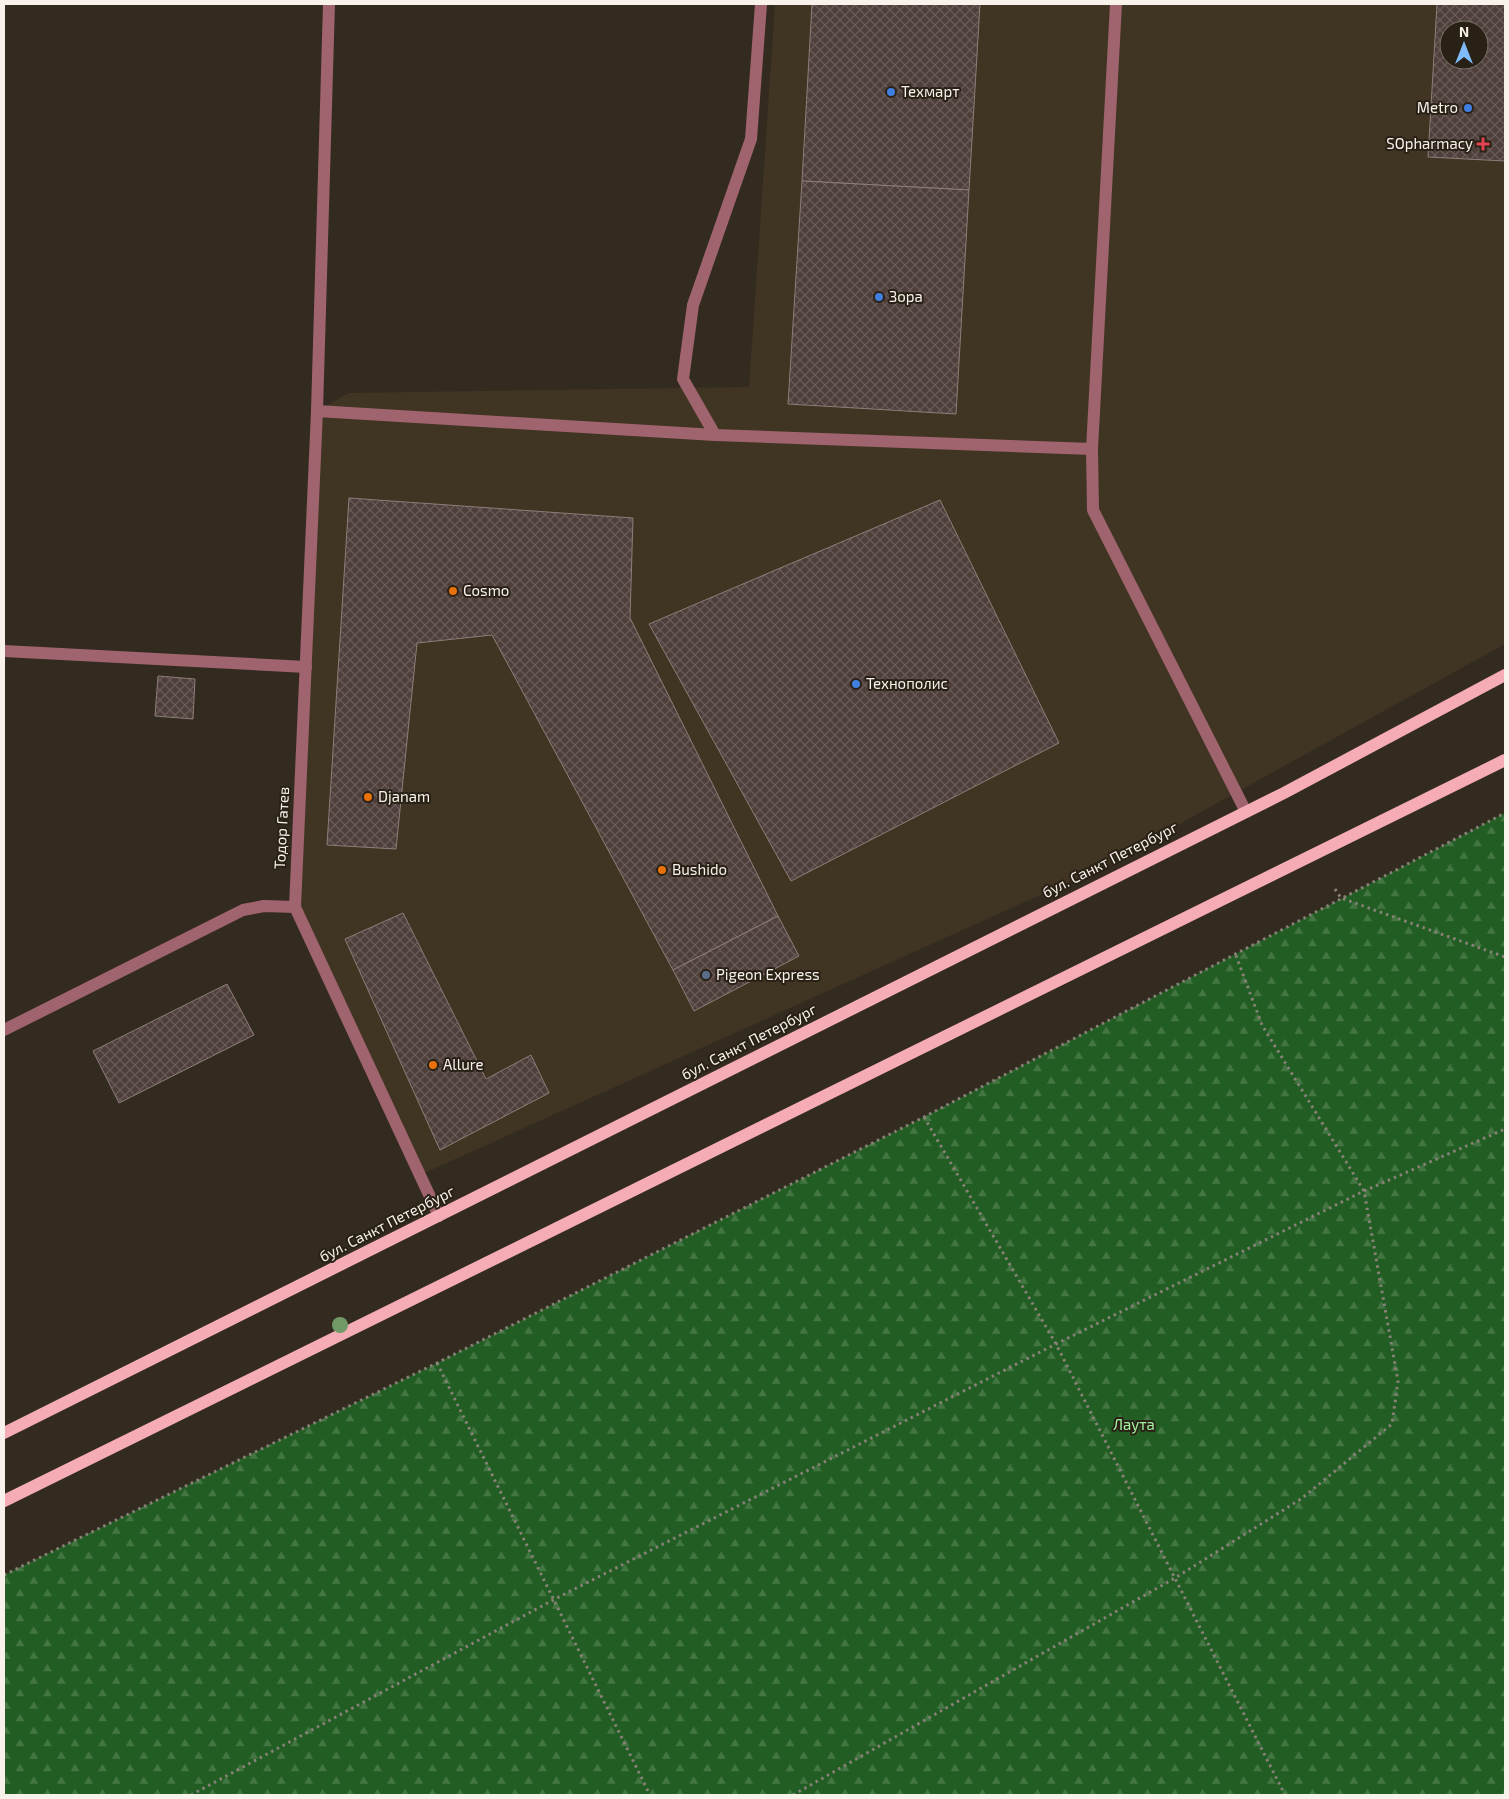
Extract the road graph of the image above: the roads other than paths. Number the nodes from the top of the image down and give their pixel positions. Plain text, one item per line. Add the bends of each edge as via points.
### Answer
1 (329, 4) edge
2 (761, 4) edge
3 (1116, 4) edge
4 (317, 411) junction
5 (715, 435) junction
6 (1092, 449) junction
7 (4, 651) edge
8 (306, 667) junction
9 (1505, 675) edge
10 (1505, 760) edge
11 (1245, 810) junction
12 (295, 907) junction
13 (4, 1030) edge
14 (438, 1216) junction
15 (4, 1433) edge
16 (4, 1501) edge

1 - 4 street, Тодор Гатев
2 - 5 street via 751,139 693,306 683,380
3 - 6 street
4 - 5 street
4 - 8 street, Тодор Гатев
5 - 6 street
6 - 11 street via 1093,510
7 - 8 street
8 - 12 street, Тодор Гатев
9 - 11 main road, бул. Санкт Петербург
10 - 16 main road
11 - 14 main road, бул. Санкт Петербург
12 - 13 street via 264,906 243,910
12 - 14 street, Тодор Гатев
14 - 15 main road, бул. Санкт Петербург

